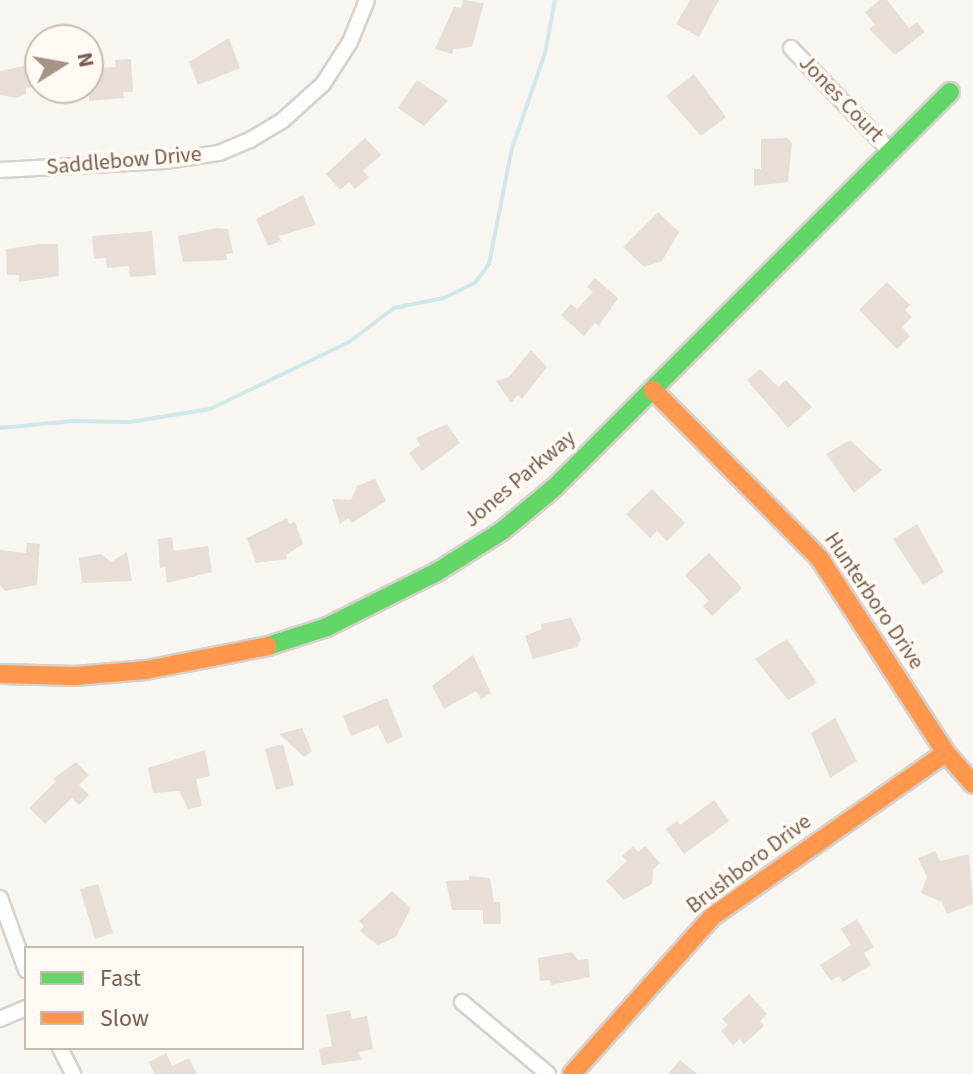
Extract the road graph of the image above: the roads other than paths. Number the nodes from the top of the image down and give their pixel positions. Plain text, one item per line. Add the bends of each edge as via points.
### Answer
1 (367, 0) edge
2 (791, 48) dead end
3 (950, 92) dead end
4 (890, 151) junction
5 (0, 170) edge
6 (653, 390) junction
7 (0, 674) edge
8 (946, 753) junction
9 (973, 784) edge
10 (0, 898) edge
11 (24, 964) edge
12 (462, 1002) dead end
13 (24, 1009) edge
14 (0, 1019) edge
15 (61, 1050) edge
16 (73, 1074) edge
17 (548, 1074) edge
18 (572, 1074) edge

1 - 5 street, Saddlebow Drive via 350,42 323,84 282,121 250,140 219,153 166,161
2 - 4 street, Jones Court
3 - 4 street, Jones Parkway
4 - 6 street, Jones Parkway
6 - 7 street, Jones Parkway via 502,531 426,578 327,627 273,645 146,670 75,676
6 - 8 street, Hunterboro Drive via 820,559
8 - 9 street, Hunterboro Drive
8 - 18 street, Brushboro Drive via 713,916
10 - 11 street
12 - 17 street
13 - 14 street
15 - 16 street

